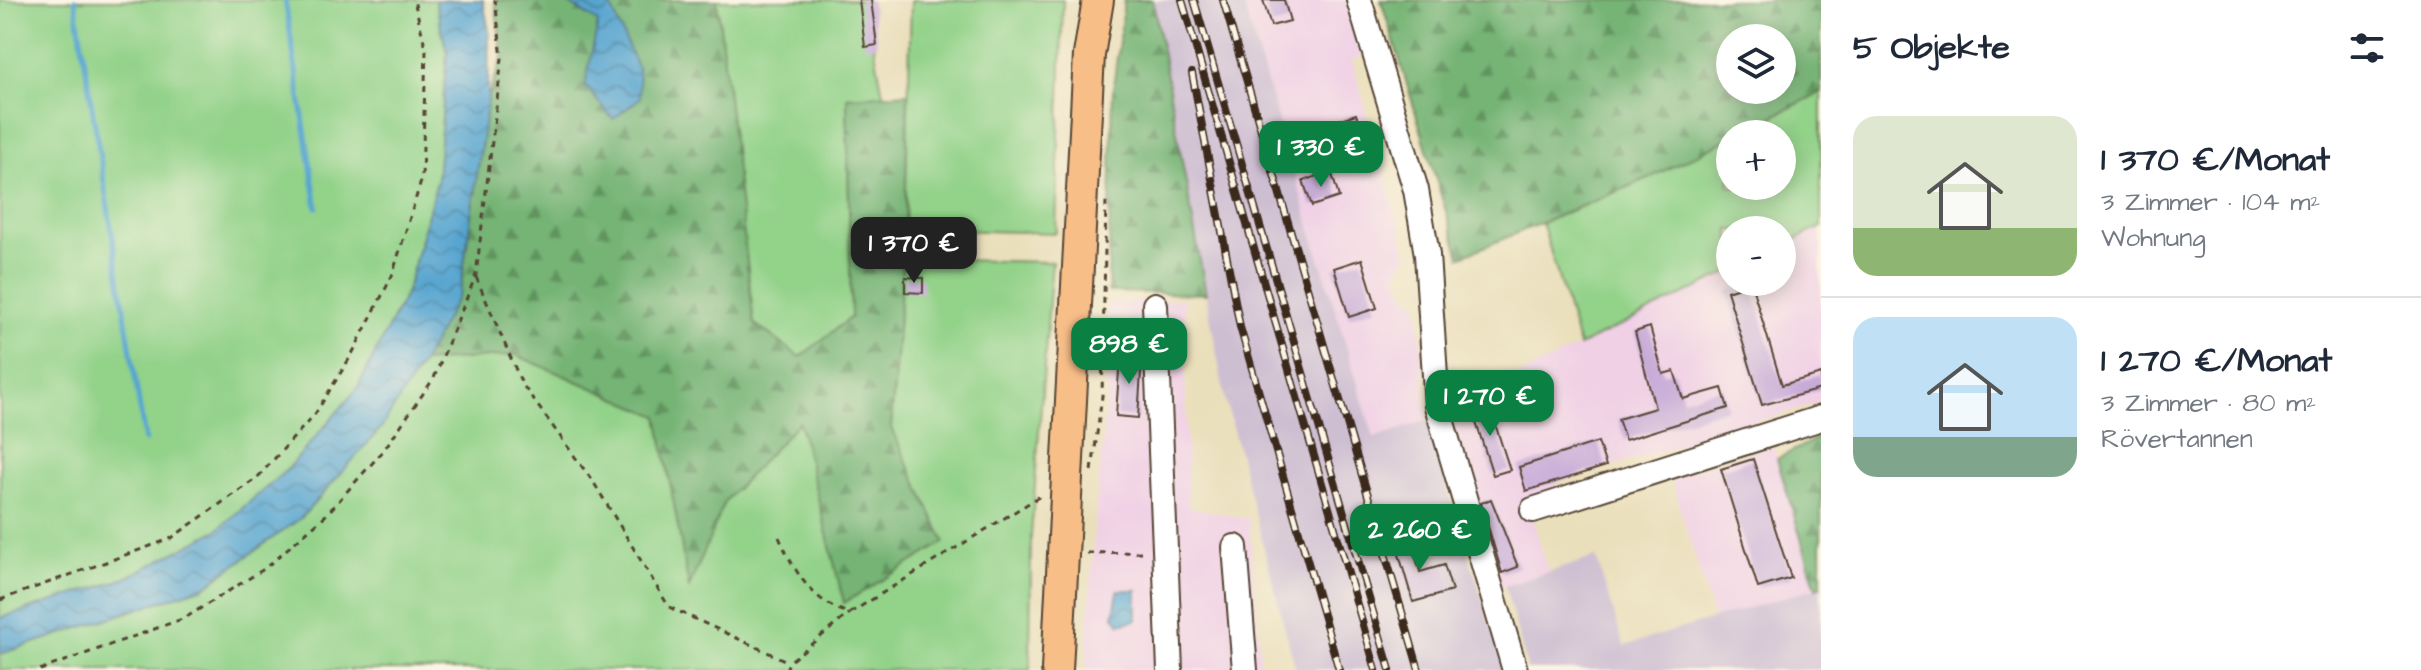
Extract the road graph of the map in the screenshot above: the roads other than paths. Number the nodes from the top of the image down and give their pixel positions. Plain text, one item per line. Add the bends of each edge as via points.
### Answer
1 (1098, 0) edge
2 (1359, 0) edge
3 (1155, 305) dead end
4 (1821, 418) edge
5 (1533, 510) dead end
6 (1235, 547) dead end
7 (1057, 670) edge
8 (1170, 670) edge
9 (1245, 670) edge
10 (1515, 670) edge

1 - 7 main road via 1089,55
2 - 10 street via 1416,190 1427,255 1437,406
3 - 8 street
4 - 5 street
6 - 9 street

